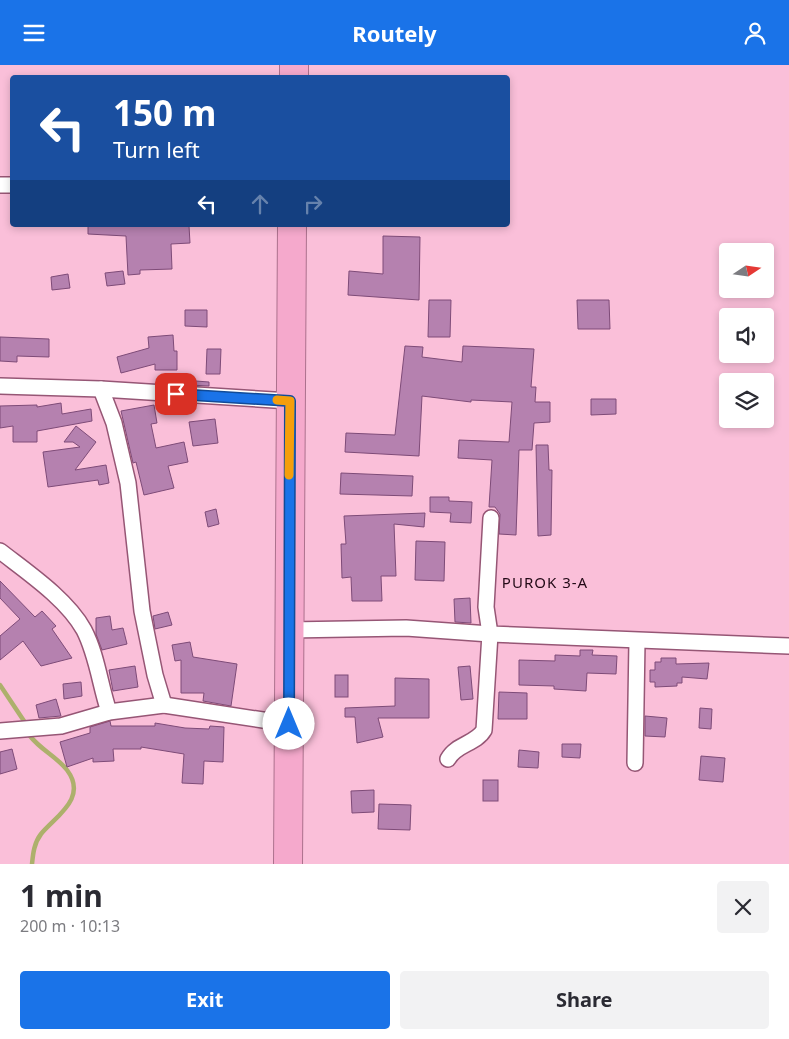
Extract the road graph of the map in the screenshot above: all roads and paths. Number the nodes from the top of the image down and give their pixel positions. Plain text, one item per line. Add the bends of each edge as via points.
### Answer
1 (292, 227) edge
2 (0, 386) edge
3 (101, 389) junction
4 (290, 401) junction
5 (491, 518) dead end
6 (0, 551) edge
7 (289, 630) junction
8 (490, 634) junction
9 (637, 641) junction
10 (789, 646) edge
11 (164, 705) junction
12 (109, 712) junction
13 (289, 724) junction
14 (0, 731) edge
15 (448, 759) dead end
16 (635, 763) dead end
17 (288, 864) edge

1 - 4 highway
2 - 3 street
3 - 4 street
3 - 11 street via 114,423 128,483 142,611
4 - 7 highway
5 - 8 street via 486,607
6 - 12 street via 76,617 92,649
7 - 8 street via 406,628
7 - 13 highway
8 - 9 street
8 - 15 street via 484,730 482,735 455,750
9 - 10 street
9 - 16 street
11 - 12 street
11 - 13 street
12 - 14 street via 61,726
13 - 17 highway

